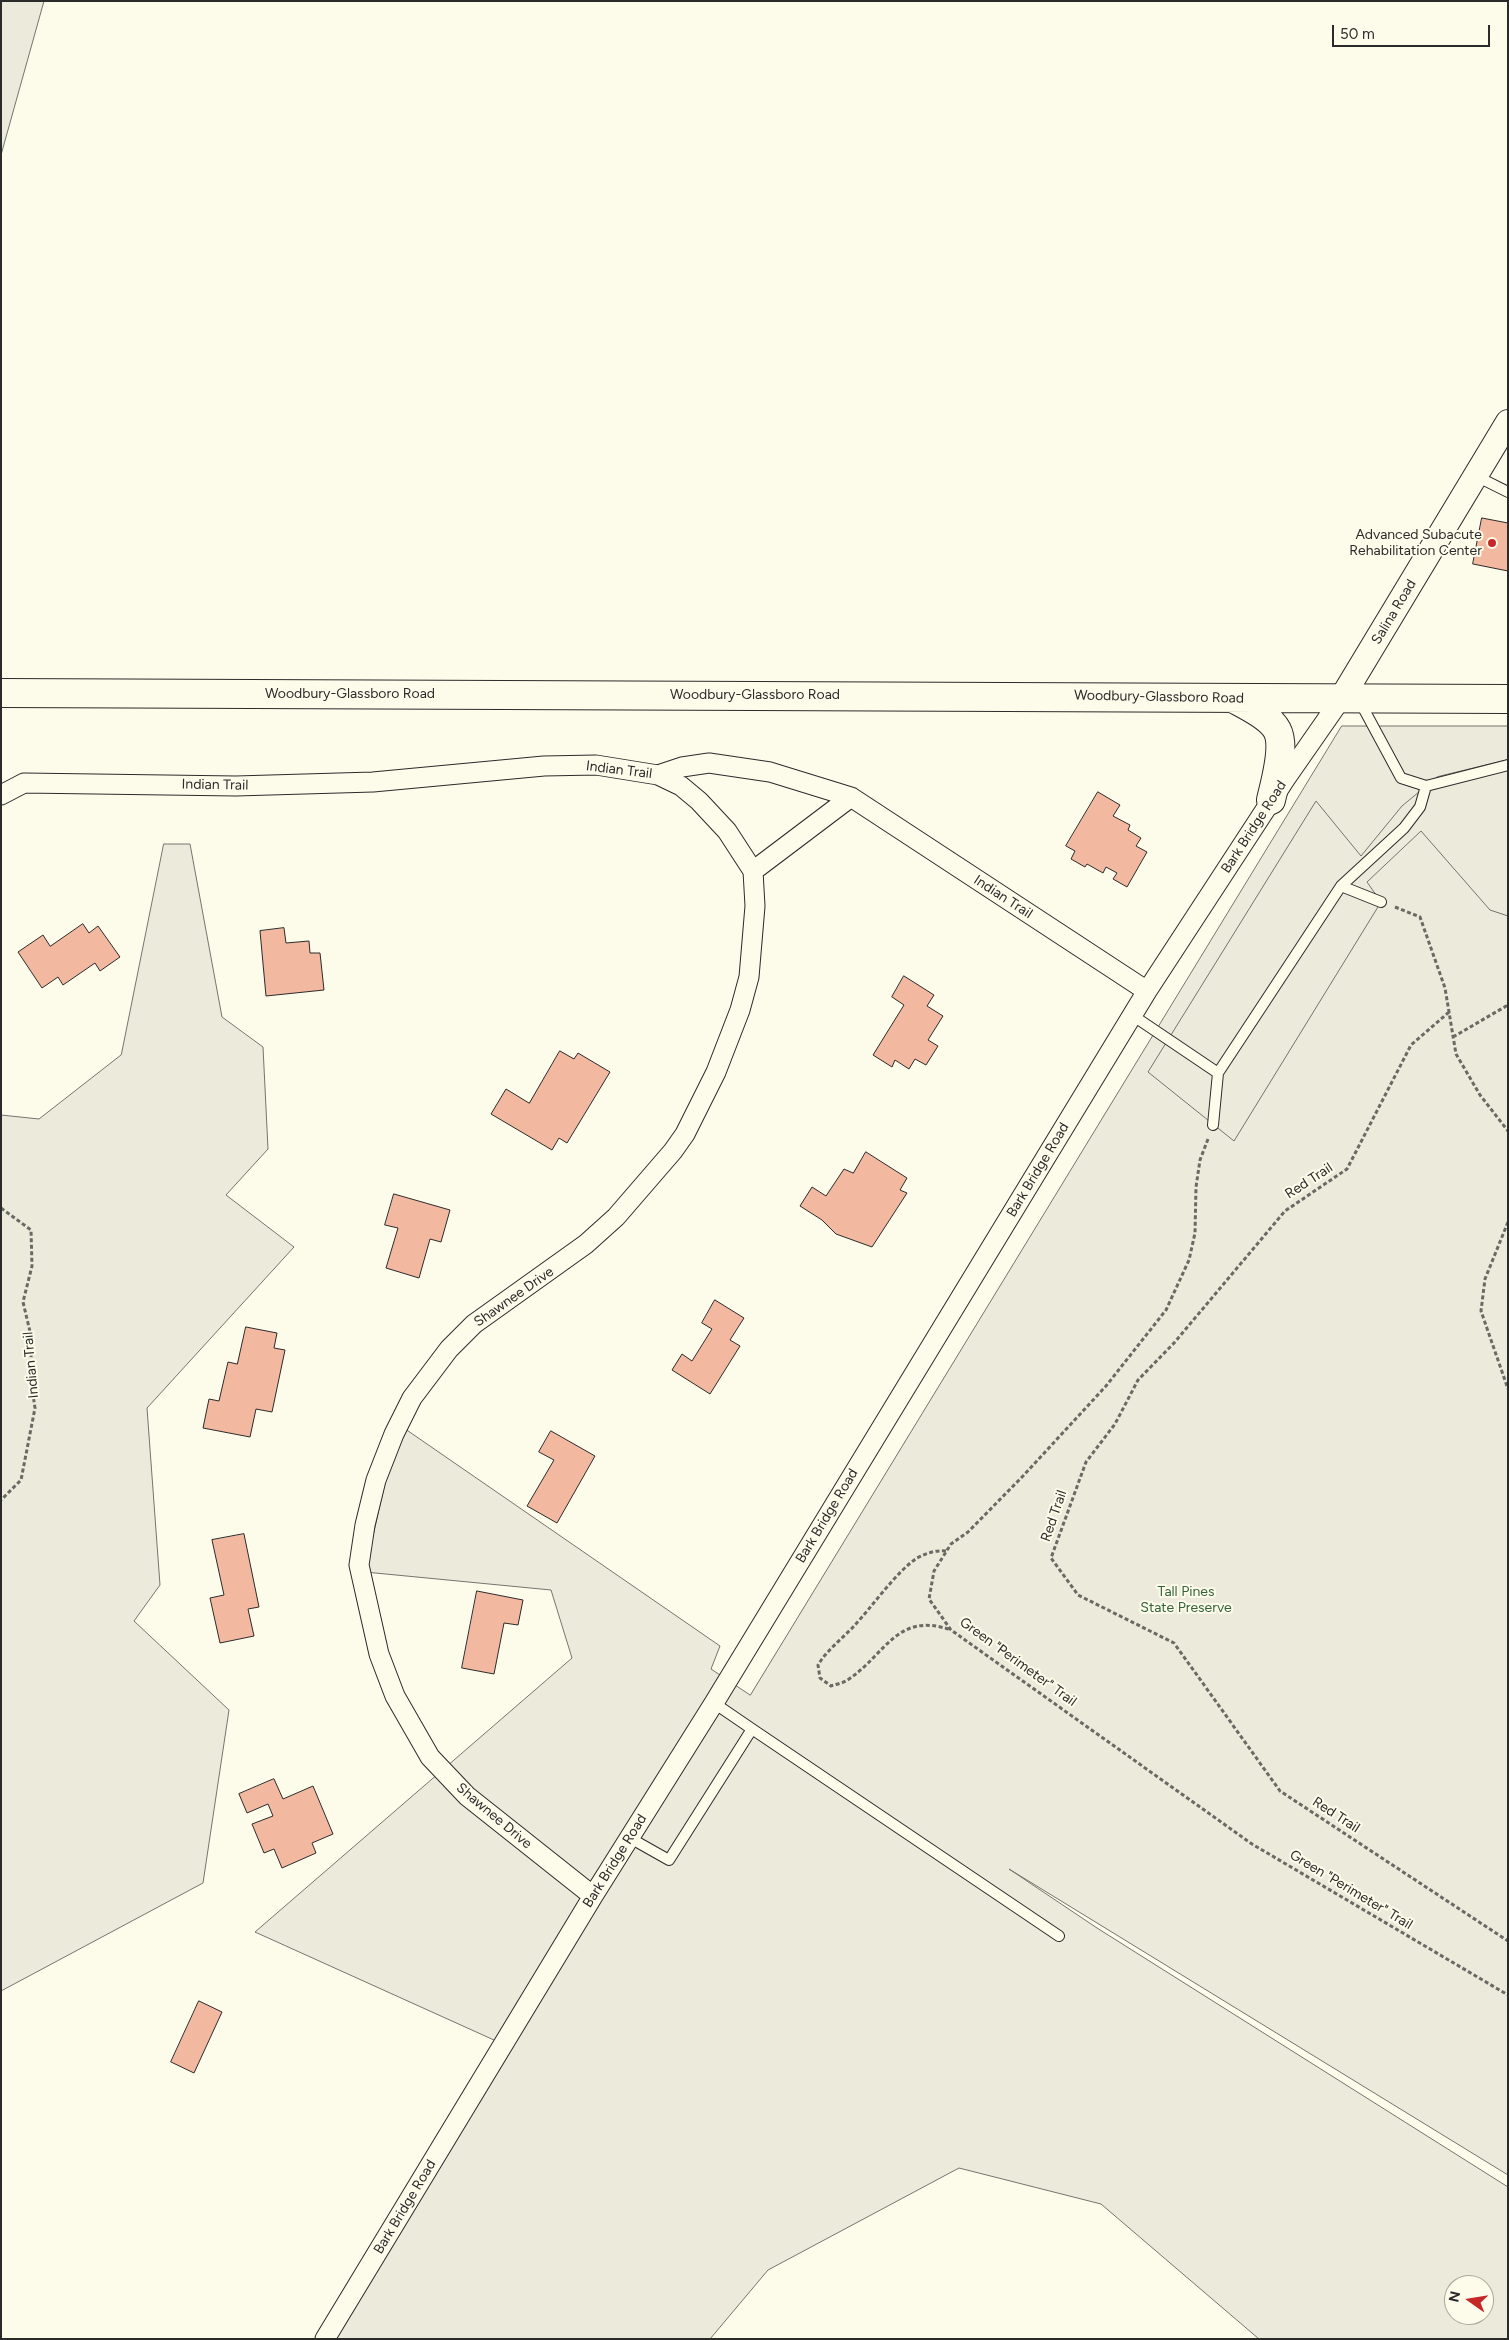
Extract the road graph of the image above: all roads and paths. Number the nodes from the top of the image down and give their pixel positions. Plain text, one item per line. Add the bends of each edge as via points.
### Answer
1 (1508, 422) edge
2 (1476, 476) junction
3 (1508, 492) edge
4 (1, 693) edge
5 (1233, 698) junction
6 (1350, 699) junction
7 (1508, 699) edge
8 (1508, 765) edge
9 (658, 775) junction
10 (1426, 786) junction
11 (1, 795) edge
12 (851, 797) junction
13 (1271, 800) junction
14 (753, 871) junction
15 (1340, 886) junction
16 (1381, 902) joint
17 (1147, 991) junction
18 (1508, 1005) edge
19 (1449, 1012) junction
20 (1132, 1015) junction
21 (1453, 1037) junction
22 (1218, 1073) junction
23 (1214, 1125) joint
24 (1508, 1131) edge
25 (1, 1208) edge
26 (1508, 1222) edge
27 (1508, 1389) edge
28 (1, 1500) edge
29 (947, 1551) junction
30 (951, 1630) junction
31 (714, 1702) junction
32 (752, 1729) junction
33 (630, 1838) junction
34 (593, 1896) junction
35 (1060, 1936) dead end
36 (1508, 1941) edge
37 (1508, 1995) edge
38 (324, 2339) edge

1 - 2 street, Salina Road
2 - 3 lane
2 - 6 street, Salina Road
4 - 5 main road, Woodbury-Glassboro Road
5 - 6 main road, Woodbury-Glassboro Road
5 - 13 main road via 1277,730 1280,749
6 - 7 main road, Woodbury-Glassboro Road
6 - 10 lane via 1401,778
6 - 13 street, Bark Bridge Road
8 - 10 lane
9 - 11 street, Indian Trail via 596,764 373,782 246,786 24,782
9 - 12 street, Indian Trail via 709,763 770,772
9 - 14 street, Shawnee Drive via 681,786 699,801 727,831
10 - 15 lane via 1420,807 1404,828
12 - 14 street
12 - 17 street, Indian Trail
13 - 17 street, Bark Bridge Road
14 - 34 street, Shawnee Drive via 755,906 749,977 716,1072 685,1134 616,1218 562,1263 474,1324 449,1349 412,1398 394,1434 376,1480 365,1525 359,1565 379,1654 395,1696 430,1757 467,1796
15 - 16 lane
15 - 22 lane
16 - 19 path via 1420,917 1445,988
17 - 20 street, Bark Bridge Road
18 - 21 path
19 - 21 path
19 - 36 path, Red Trail via 1411,1045 1348,1169 1284,1211 1174,1343 1138,1380 1115,1424 1086,1462 1052,1558 1078,1595 1174,1643 1280,1791
20 - 22 lane
20 - 31 street, Bark Bridge Road
21 - 24 path via 1456,1054 1480,1095
22 - 23 lane
23 - 29 path, Green "Perimeter" Trail via 1200,1160 1195,1234 1189,1260 1166,1310 1106,1386
25 - 28 path, Indian Trail via 31,1230 32,1266 22,1302 32,1340 30,1375 35,1408 21,1480
26 - 27 path via 1484,1279 1481,1311
29 - 30 path, Green "Perimeter" Trail via 934,1571 929,1599
29 - 30 path via 935,1550 916,1559 901,1573 825,1653 818,1665 820,1678 831,1686 848,1681 902,1630 932,1626
30 - 37 path, Green "Perimeter" Trail via 1252,1844
31 - 32 lane
31 - 33 street, Bark Bridge Road
32 - 33 lane via 669,1860
32 - 35 lane
33 - 34 street, Bark Bridge Road
34 - 38 street, Bark Bridge Road

